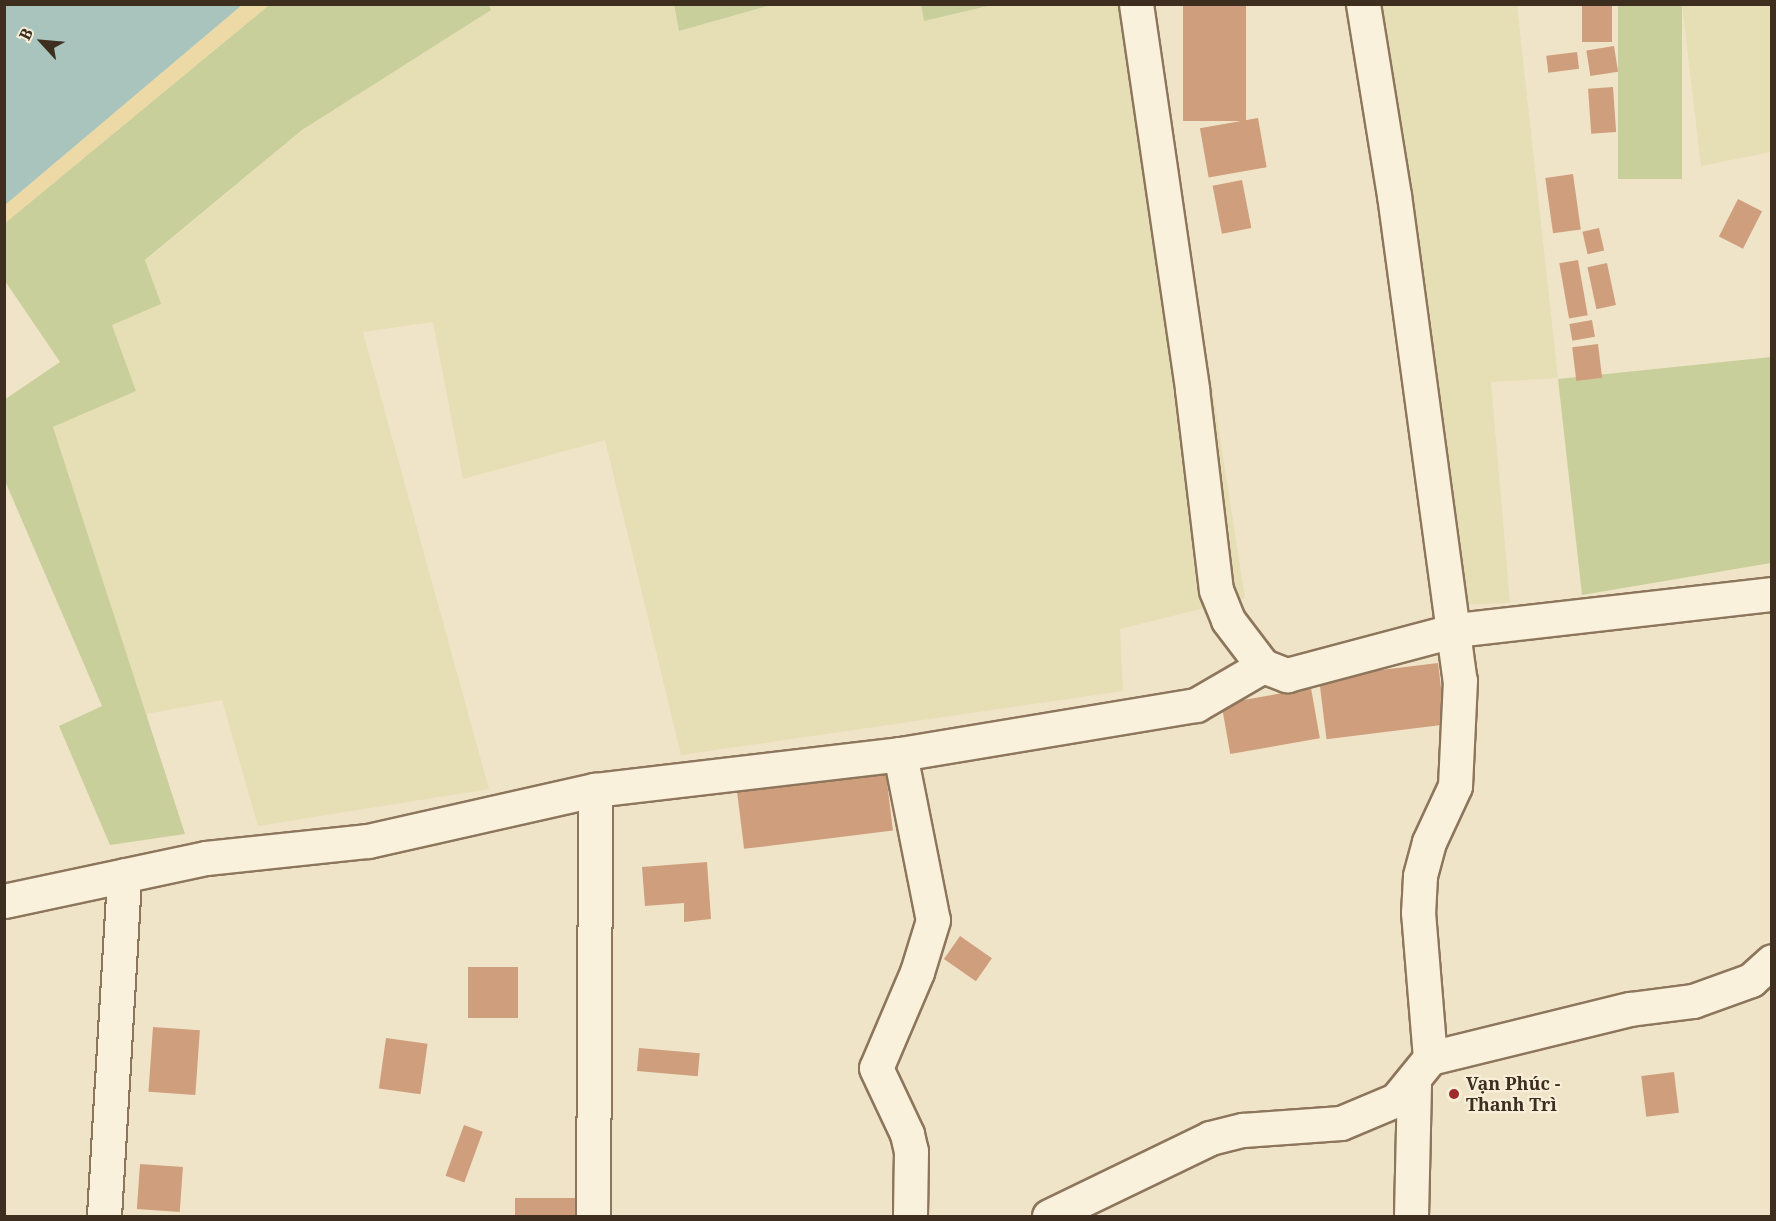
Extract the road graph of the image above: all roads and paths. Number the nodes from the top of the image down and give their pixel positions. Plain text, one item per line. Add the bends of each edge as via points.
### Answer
1 (1136, 4) edge
2 (1363, 4) edge
3 (1772, 594) edge
4 (1456, 630) junction
5 (1263, 666) junction
6 (900, 754) junction
7 (595, 790) junction
8 (124, 876) junction
9 (4, 901) edge
10 (1772, 961) edge
11 (1422, 1069) junction
12 (104, 1216) edge
13 (593, 1216) edge
14 (910, 1216) edge
15 (1049, 1216) edge
16 (1411, 1216) edge

1 - 5 street via 1192,389 1216,590 1228,620
2 - 4 street
3 - 4 street
4 - 5 street via 1316,670 1287,675
4 - 11 street via 1460,680 1455,786 1429,842 1419,903
5 - 6 street via 1196,705
6 - 7 street
6 - 14 street via 933,920 917,972 876,1068 909,1143
7 - 8 street via 368,841 206,858
7 - 13 street
8 - 9 street
8 - 12 street
10 - 11 street via 1751,980 1693,1001 1630,1009 1461,1048
11 - 15 street via 1396,1100 1341,1123 1244,1130 1210,1138
11 - 16 street

